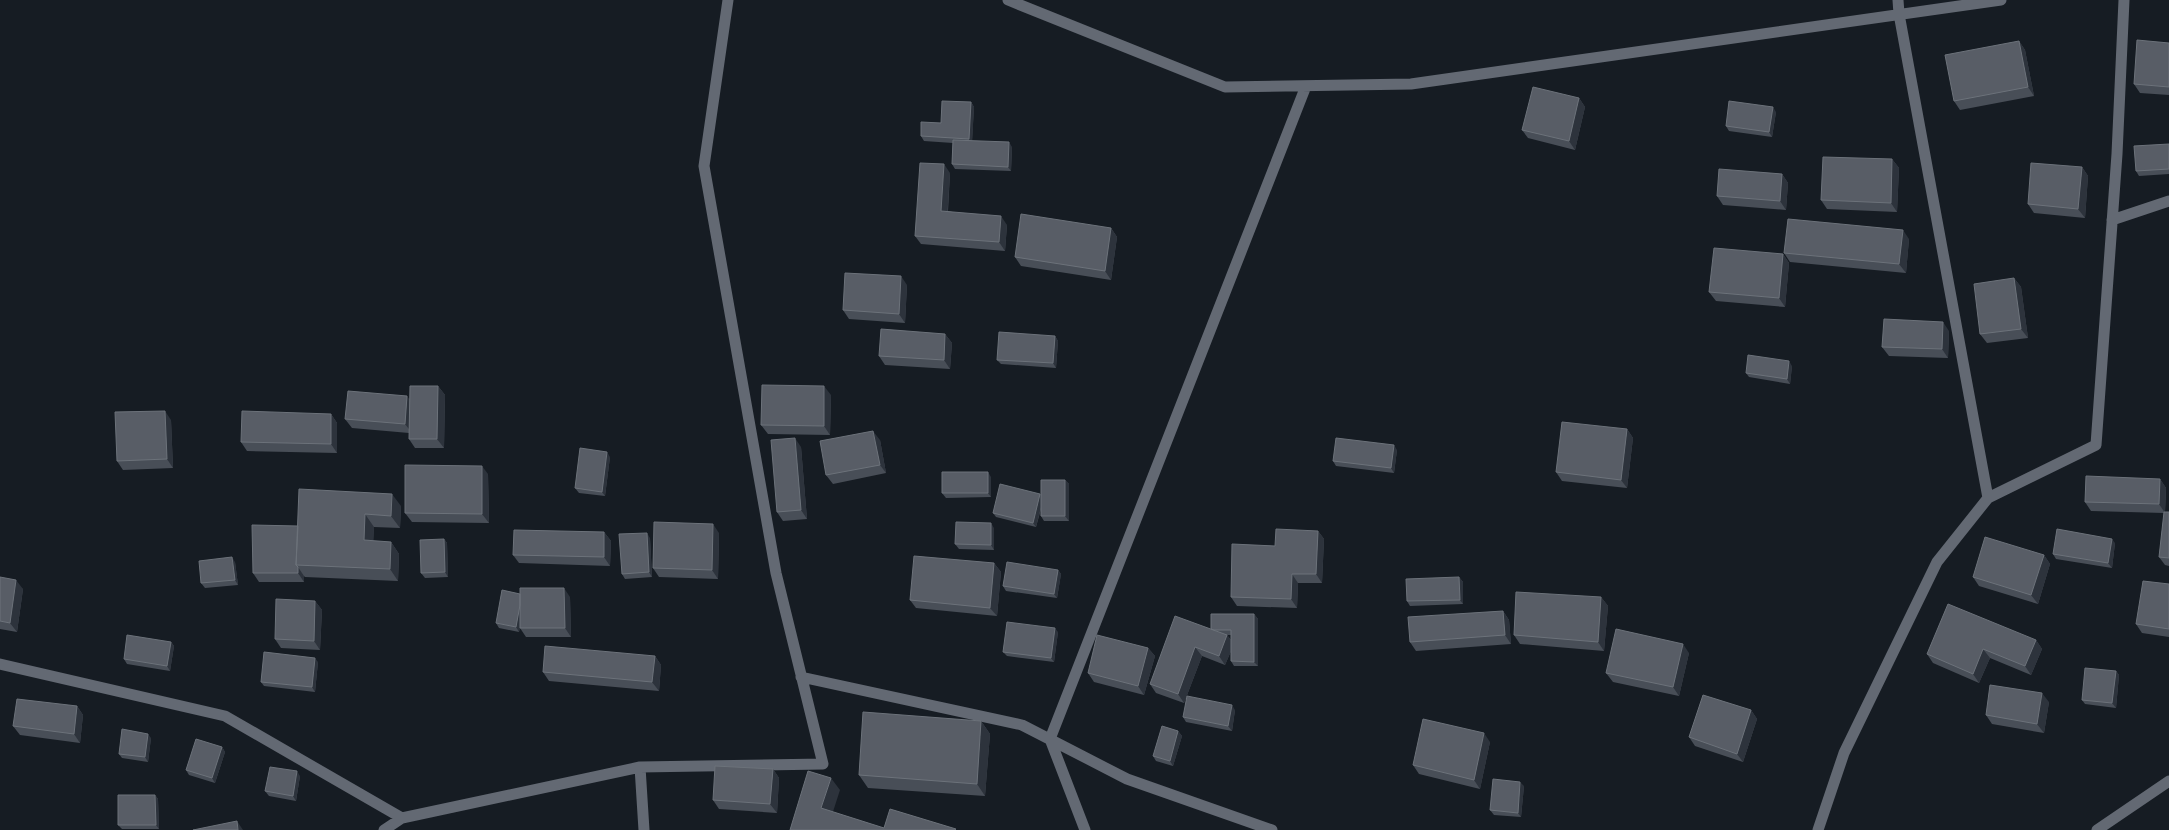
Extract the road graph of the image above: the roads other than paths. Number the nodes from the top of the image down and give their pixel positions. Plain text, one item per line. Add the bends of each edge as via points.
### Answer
1 (728, 0) edge
2 (1008, 0) edge
3 (1898, 0) edge
4 (2001, 0) edge
5 (2124, 0) edge
6 (1899, 14) junction
7 (1306, 86) junction
8 (2169, 201) edge
9 (2112, 220) junction
10 (1988, 498) junction
11 (0, 664) edge
12 (801, 677) junction
13 (1050, 739) junction
14 (640, 767) junction
15 (2169, 781) edge
16 (402, 818) junction
17 (384, 830) edge
18 (644, 830) edge
19 (1085, 830) edge
20 (1272, 830) edge
21 (1818, 830) edge
22 (2097, 830) edge

1 - 12 street via 704,166 776,574
2 - 7 street via 1225,87
3 - 6 street
4 - 6 street
5 - 9 street
6 - 7 street via 1411,84
6 - 10 street
7 - 13 street
8 - 9 street
9 - 10 street via 2096,445
10 - 21 street via 1937,562 1844,753
11 - 16 street via 225,716
12 - 13 street via 1022,725
12 - 14 street via 823,764
13 - 19 street
13 - 20 street via 1127,778
14 - 16 street
14 - 18 street
15 - 22 street
16 - 17 street

